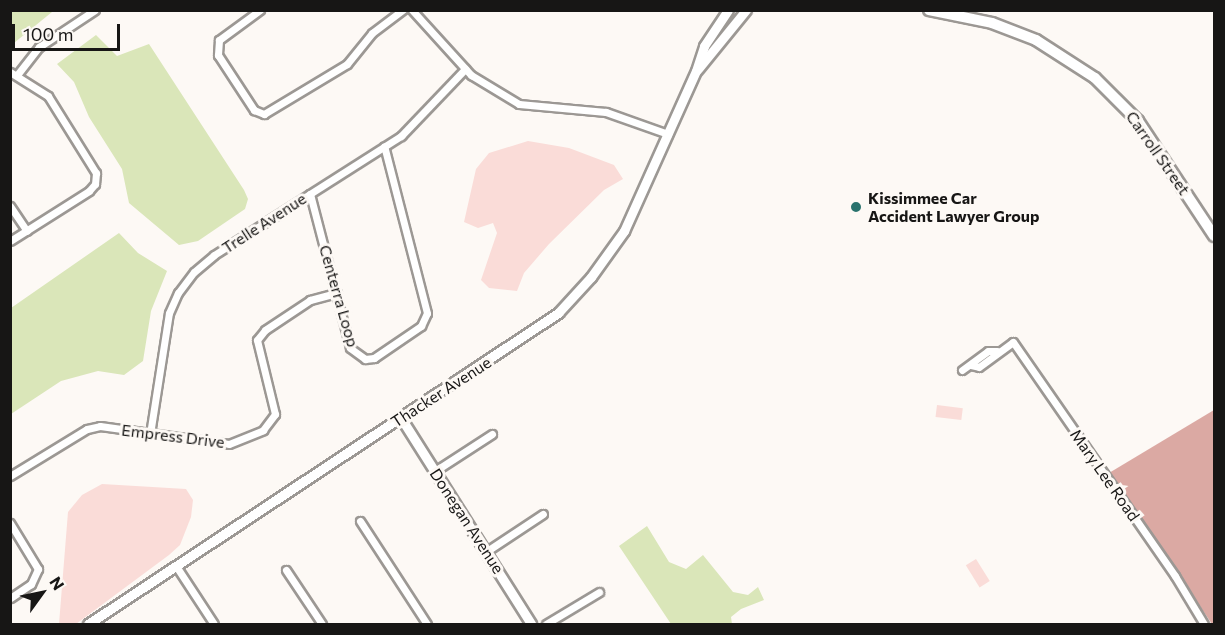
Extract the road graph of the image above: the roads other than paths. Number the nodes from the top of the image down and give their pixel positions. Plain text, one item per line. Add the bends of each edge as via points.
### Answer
1 (95, 10) edge
2 (260, 10) edge
3 (403, 10) edge
4 (412, 10) edge
5 (728, 10) edge
6 (746, 10) edge
7 (929, 10) edge
8 (465, 69) junction
9 (696, 71) junction
10 (14, 73) edge
11 (668, 134) junction
12 (384, 147) junction
13 (310, 194) junction
14 (10, 206) edge
15 (27, 231) junction
16 (1215, 236) edge
17 (10, 242) edge
18 (338, 293) junction
19 (962, 370) dead end
20 (401, 418) junction
21 (150, 434) junction
22 (492, 434) dead end
23 (435, 471) junction
24 (10, 476) edge
25 (543, 514) dead end
26 (360, 521) dead end
27 (10, 523) edge
28 (487, 550) junction
29 (176, 566) junction
30 (286, 570) dead end
31 (599, 592) dead end
32 (10, 598) edge
33 (88, 624) edge
34 (214, 624) edge
35 (322, 624) edge
36 (427, 624) edge
37 (531, 624) edge
38 (546, 624) edge
39 (1204, 624) edge

1 - 10 street via 39,47
2 - 3 street via 219,40 218,56 254,110 264,114 347,64 372,33
4 - 8 street
5 - 9 street, Thacker Avenue via 704,46
6 - 9 street, Thacker Avenue
7 - 16 main road, Carroll Street via 992,22 1036,40 1095,78 1138,121
8 - 11 street via 519,104 617,114
8 - 12 street, Trelle Avenue via 415,124
9 - 11 street, Thacker Avenue
10 - 15 street via 48,96 96,172 95,184 89,191
11 - 20 street, Thacker Avenue via 624,231 577,293 515,344
12 - 13 street, Trelle Avenue
12 - 18 street, Centerra Loop via 426,319 374,358 365,359 350,348
13 - 18 street, Centerra Loop
13 - 21 street, Trelle Avenue via 214,255 178,293 164,336
14 - 15 street
15 - 17 street
18 - 21 street, Empress Drive via 310,300 265,330 257,340 275,414 263,430 229,444
19 - 39 street, Mary Lee Road via 994,359 997,351 1013,342
20 - 23 street, Donegan Avenue
20 - 29 street, Thacker Avenue
21 - 24 street, Empress Drive via 100,426 87,429
22 - 23 street
23 - 28 street, Donegan Avenue
25 - 28 street
26 - 36 street
27 - 32 street via 38,568 31,584
28 - 37 street, Donegan Avenue
29 - 33 street, Thacker Avenue
29 - 34 street
30 - 35 street
31 - 38 street

